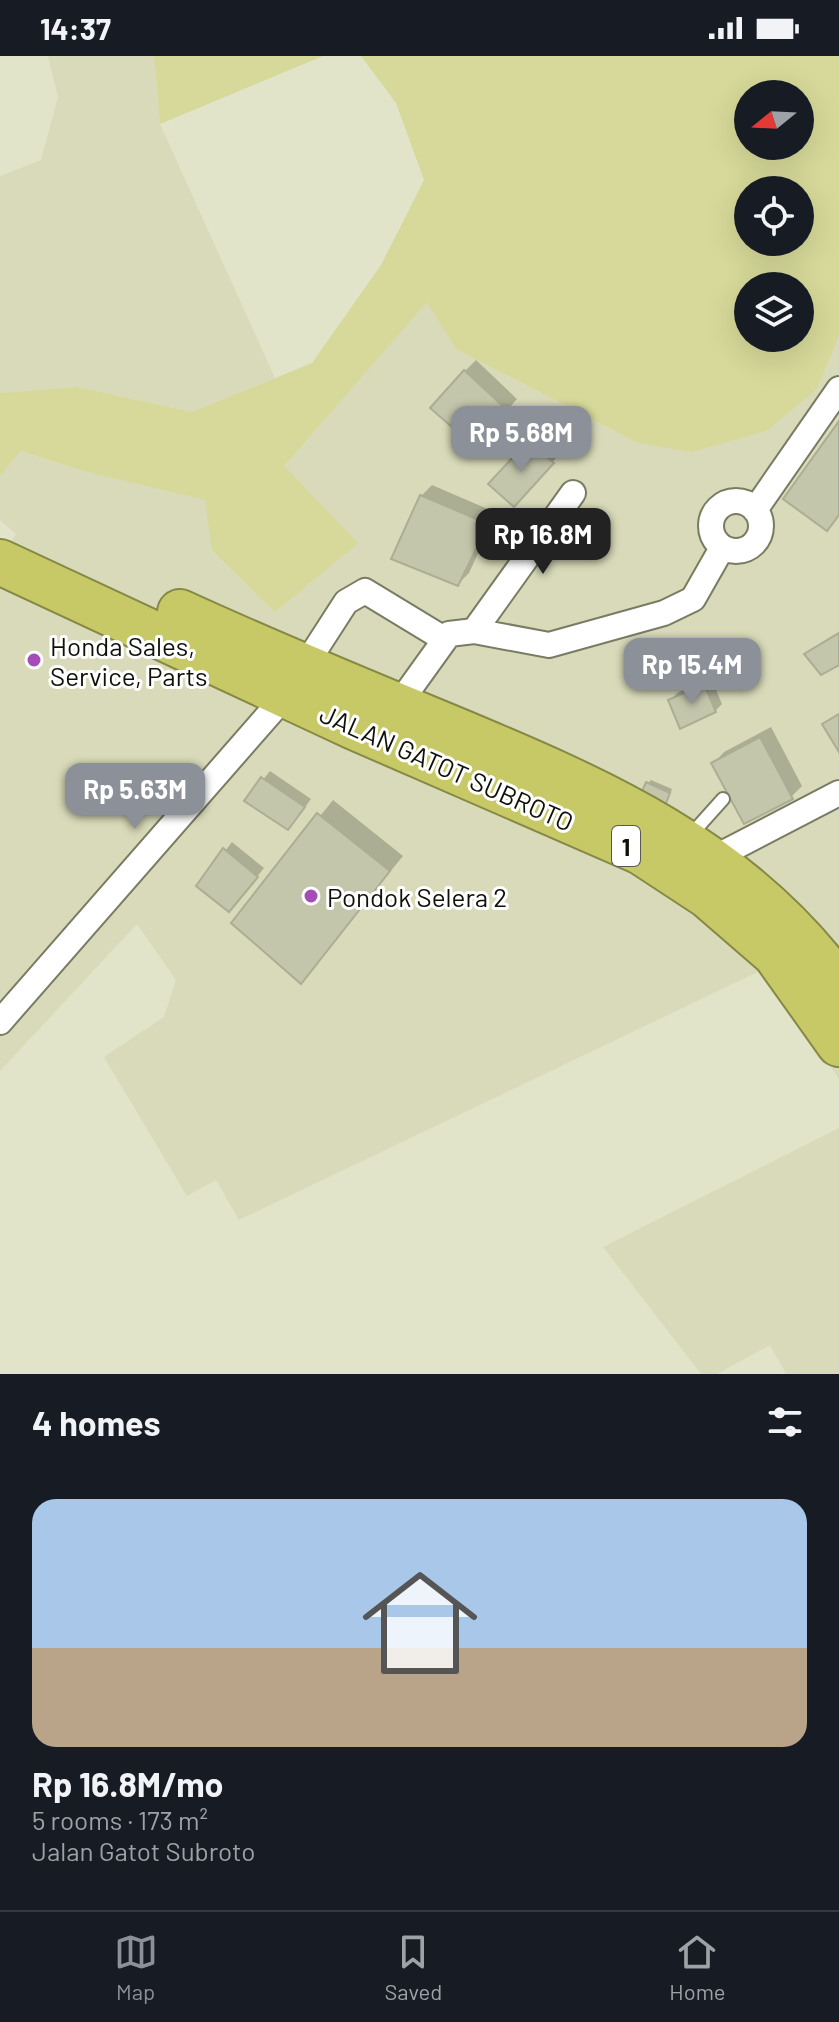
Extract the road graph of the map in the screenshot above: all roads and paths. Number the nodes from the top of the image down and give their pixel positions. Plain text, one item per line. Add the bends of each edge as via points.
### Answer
1 (839, 389) edge
2 (573, 493) dead end
3 (755, 510) junction
4 (0, 529) edge
5 (722, 548) junction
6 (0, 562) edge
7 (474, 631) junction
8 (444, 639) junction
9 (301, 684) junction
10 (375, 709) junction
11 (839, 793) edge
12 (723, 799) dead end
13 (700, 849) junction
14 (839, 985) edge
15 (0, 1022) edge
16 (839, 1044) edge

1 - 3 street
2 - 7 street
3 - 5 street via 761,524 757,540 745,550
3 - 5 street via 742,501 719,506 711,528
4 - 9 highway, JALAN GATOT SUBROTO / 1
5 - 7 street via 693,599 664,613 549,645
6 - 9 highway, JALAN GATOT SUBROTO / 1
7 - 8 street
8 - 9 street via 365,591 354,595 331,620
8 - 10 street
9 - 10 highway, JALAN GATOT SUBROTO / 1
9 - 15 street
10 - 13 highway, JALAN GATOT SUBROTO / 1 via 533,761
10 - 16 highway, JALAN GATOT SUBROTO / 1 via 641,852 694,887 775,954
11 - 13 street
12 - 13 lane
13 - 14 highway, JALAN GATOT SUBROTO / 1 via 818,957

